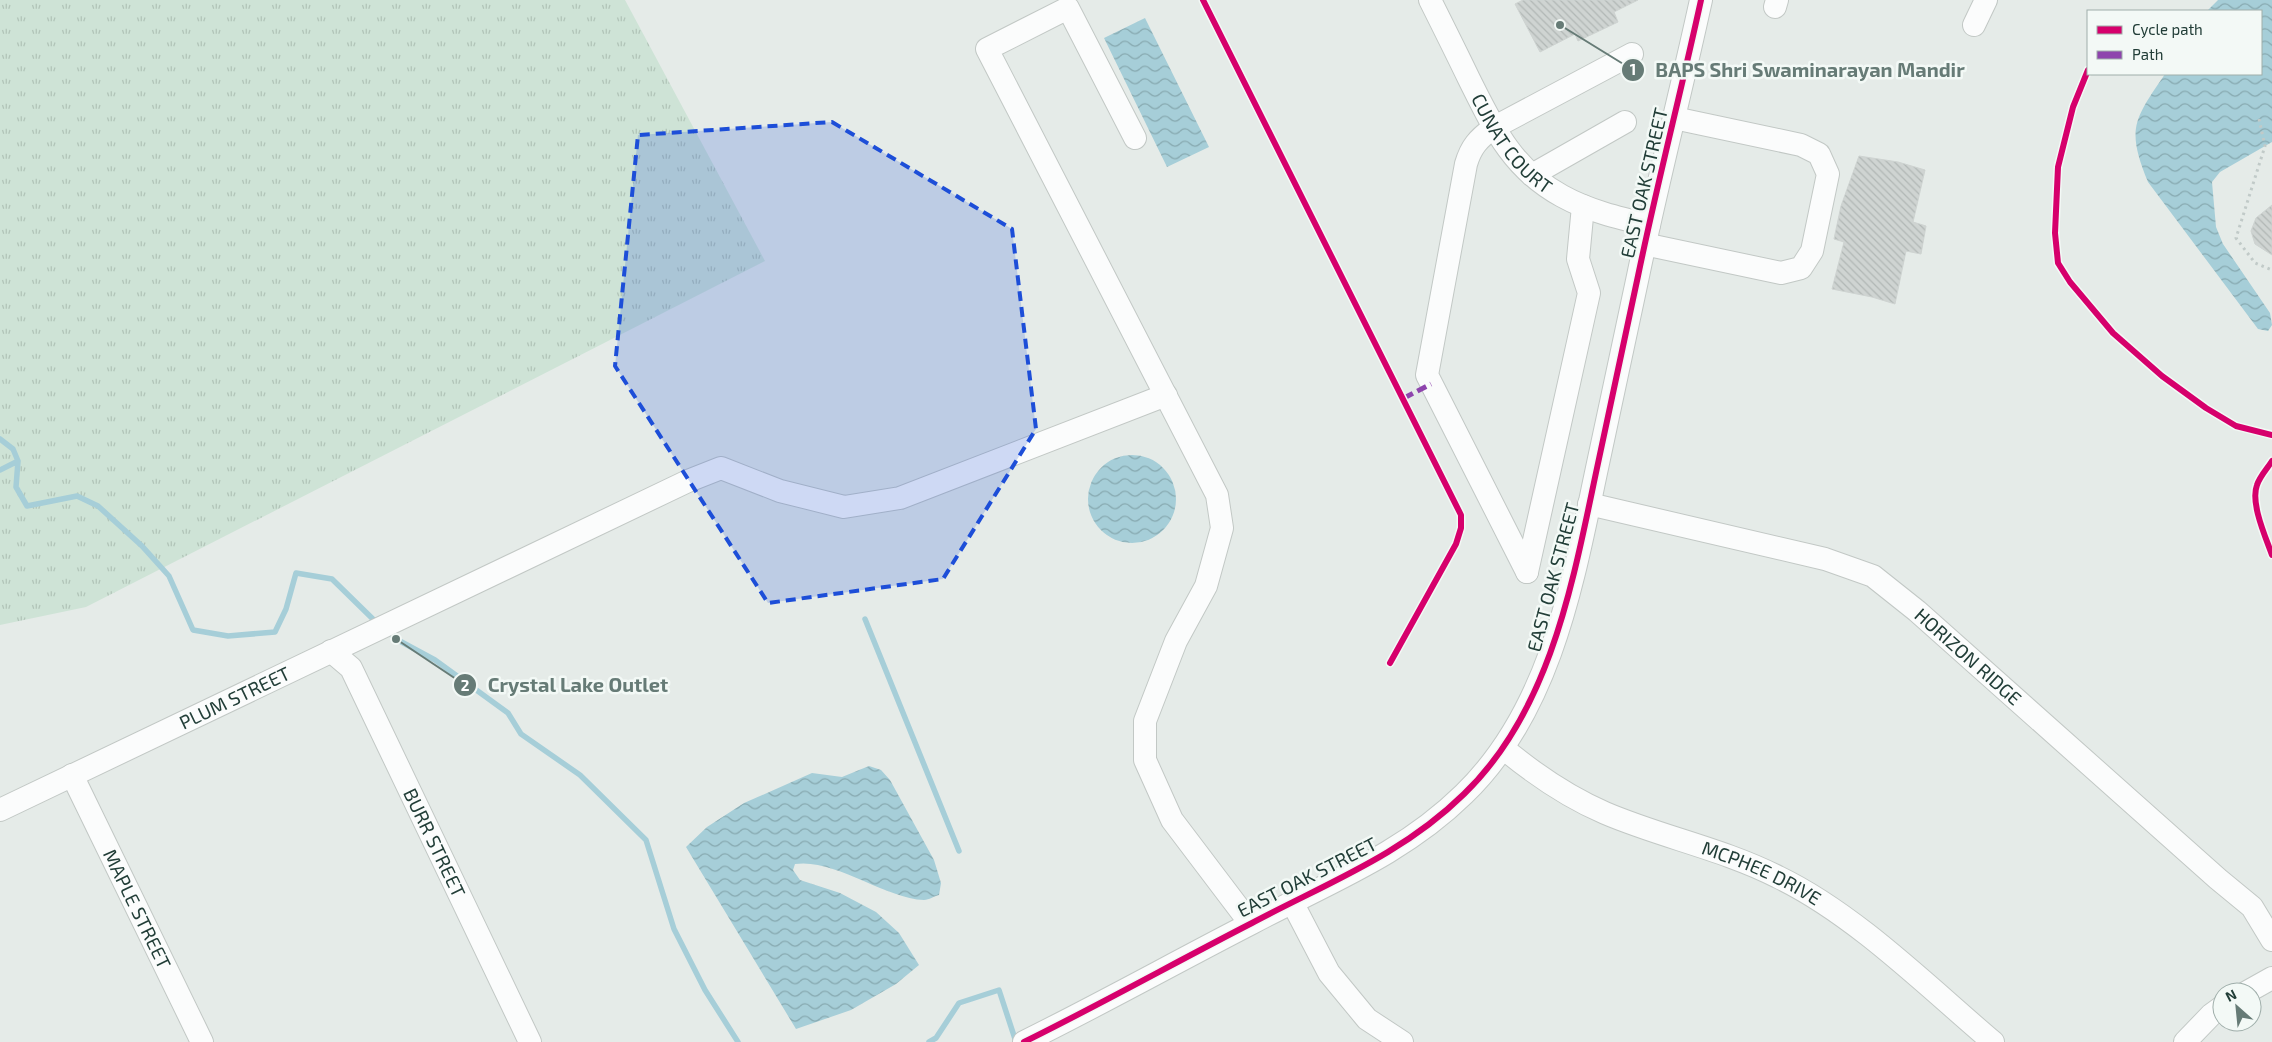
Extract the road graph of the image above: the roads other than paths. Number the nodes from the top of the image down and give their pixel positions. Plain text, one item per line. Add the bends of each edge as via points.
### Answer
1 (1430, 0) edge
2 (1701, 0) edge
3 (1986, 0) edge
4 (1974, 25) dead end
5 (1632, 54) dead end
6 (1674, 118) junction
7 (1625, 122) dead end
8 (1493, 128) junction
9 (1135, 138) dead end
10 (1532, 175) junction
11 (1583, 206) junction
12 (1647, 234) junction
13 (1166, 394) junction
14 (1589, 504) junction
15 (331, 652) junction
16 (1503, 748) junction
17 (72, 775) junction
18 (0, 810) edge
19 (1292, 902) junction
20 (1250, 923) junction
21 (2272, 940) edge
22 (2212, 1014) edge
23 (202, 1042) edge
24 (530, 1042) edge
25 (1024, 1042) edge
26 (1402, 1042) edge
27 (1993, 1042) edge
28 (2185, 1042) edge

1 - 8 street, CUNAT COURT
2 - 6 street, EAST OAK STREET
3 - 4 street
5 - 8 street
6 - 12 street, EAST OAK STREET
6 - 12 street, CUNAT COURT via 1801,145 1819,154 1828,174 1812,251 1801,268 1781,274
7 - 10 street
8 - 10 street, CUNAT COURT via 1508,150
8 - 11 street via 1470,150 1466,164 1426,375 1527,572 1589,293 1578,259
9 - 13 street via 1068,8 987,48
10 - 11 street, CUNAT COURT
11 - 12 street, CUNAT COURT via 1613,216
12 - 14 street, EAST OAK STREET
13 - 15 street, PLUM STREET via 900,498 844,507 780,491 721,468
13 - 20 street via 1216,495 1222,528 1206,586 1176,641 1145,721 1145,760 1172,820
14 - 16 street, EAST OAK STREET via 1552,646 1526,708
14 - 21 street, HORIZON RIDGE via 1825,559 1874,576 2252,907
15 - 17 street, PLUM STREET
15 - 24 street, BURR STREET via 351,668
16 - 19 street, EAST OAK STREET via 1466,793 1405,843
16 - 27 street, MCPHEE DRIVE via 1524,766 1603,812 1743,861 1816,898 1850,921
17 - 18 street, PLUM STREET
17 - 23 street, MAPLE STREET
19 - 20 street, EAST OAK STREET
19 - 26 street via 1329,973 1366,1019
20 - 25 street, EAST OAK STREET
22 - 28 street

